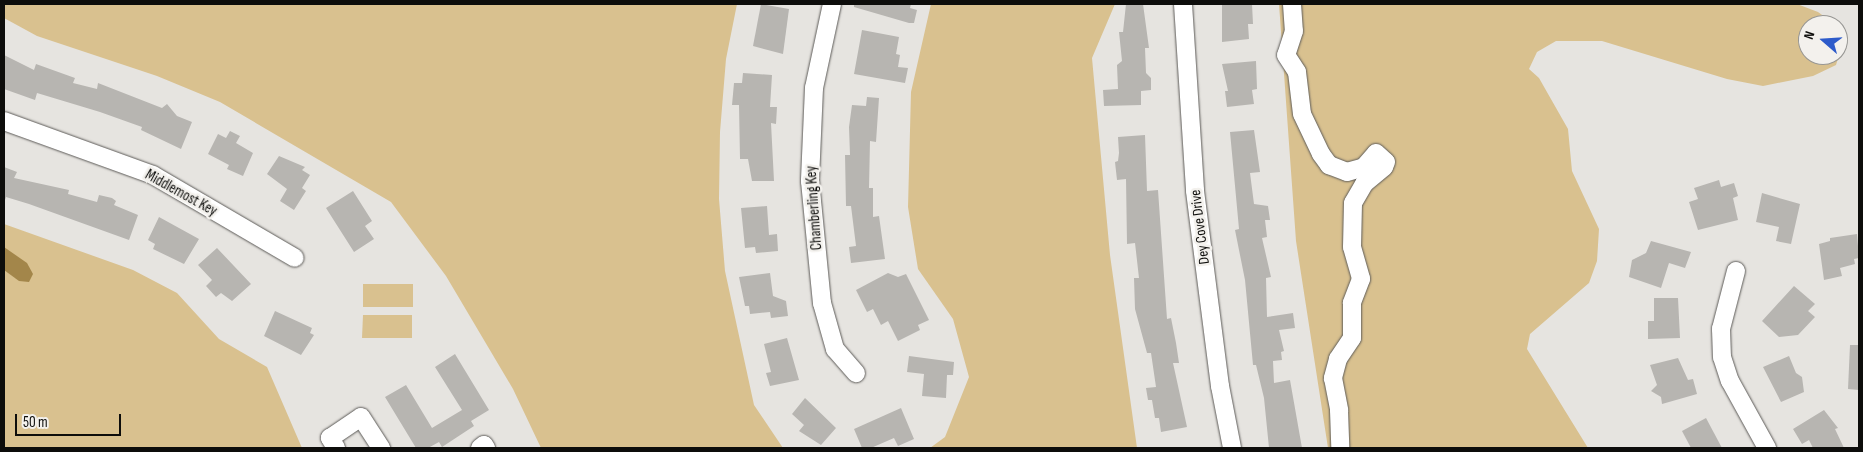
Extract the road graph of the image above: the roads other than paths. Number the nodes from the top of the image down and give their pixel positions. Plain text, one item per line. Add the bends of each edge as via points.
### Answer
1 (832, 4) edge
2 (1183, 4) edge
3 (1292, 4) edge
4 (4, 121) edge
5 (295, 258) dead end
6 (1736, 271) dead end
7 (856, 373) dead end
8 (336, 448) edge
9 (381, 448) edge
10 (480, 448) edge
11 (486, 448) edge
12 (1232, 448) edge
13 (1340, 448) edge
14 (1767, 448) edge

1 - 7 street, Chamberling Key via 814,88 810,181 822,303 835,349
2 - 12 street, Dey Cove Drive via 1195,191 1220,386
3 - 13 street via 1294,30 1286,55 1297,72 1302,114 1321,154 1329,165 1347,172 1364,167 1376,153 1386,162 1384,168 1364,184 1353,203 1352,247 1361,279 1352,303 1352,338 1338,359 1333,378 1339,410
4 - 5 street, Middlemost Key via 153,175
6 - 14 street via 1721,329 1722,357 1730,381
8 - 9 street via 330,438 360,417
10 - 11 street via 484,445

